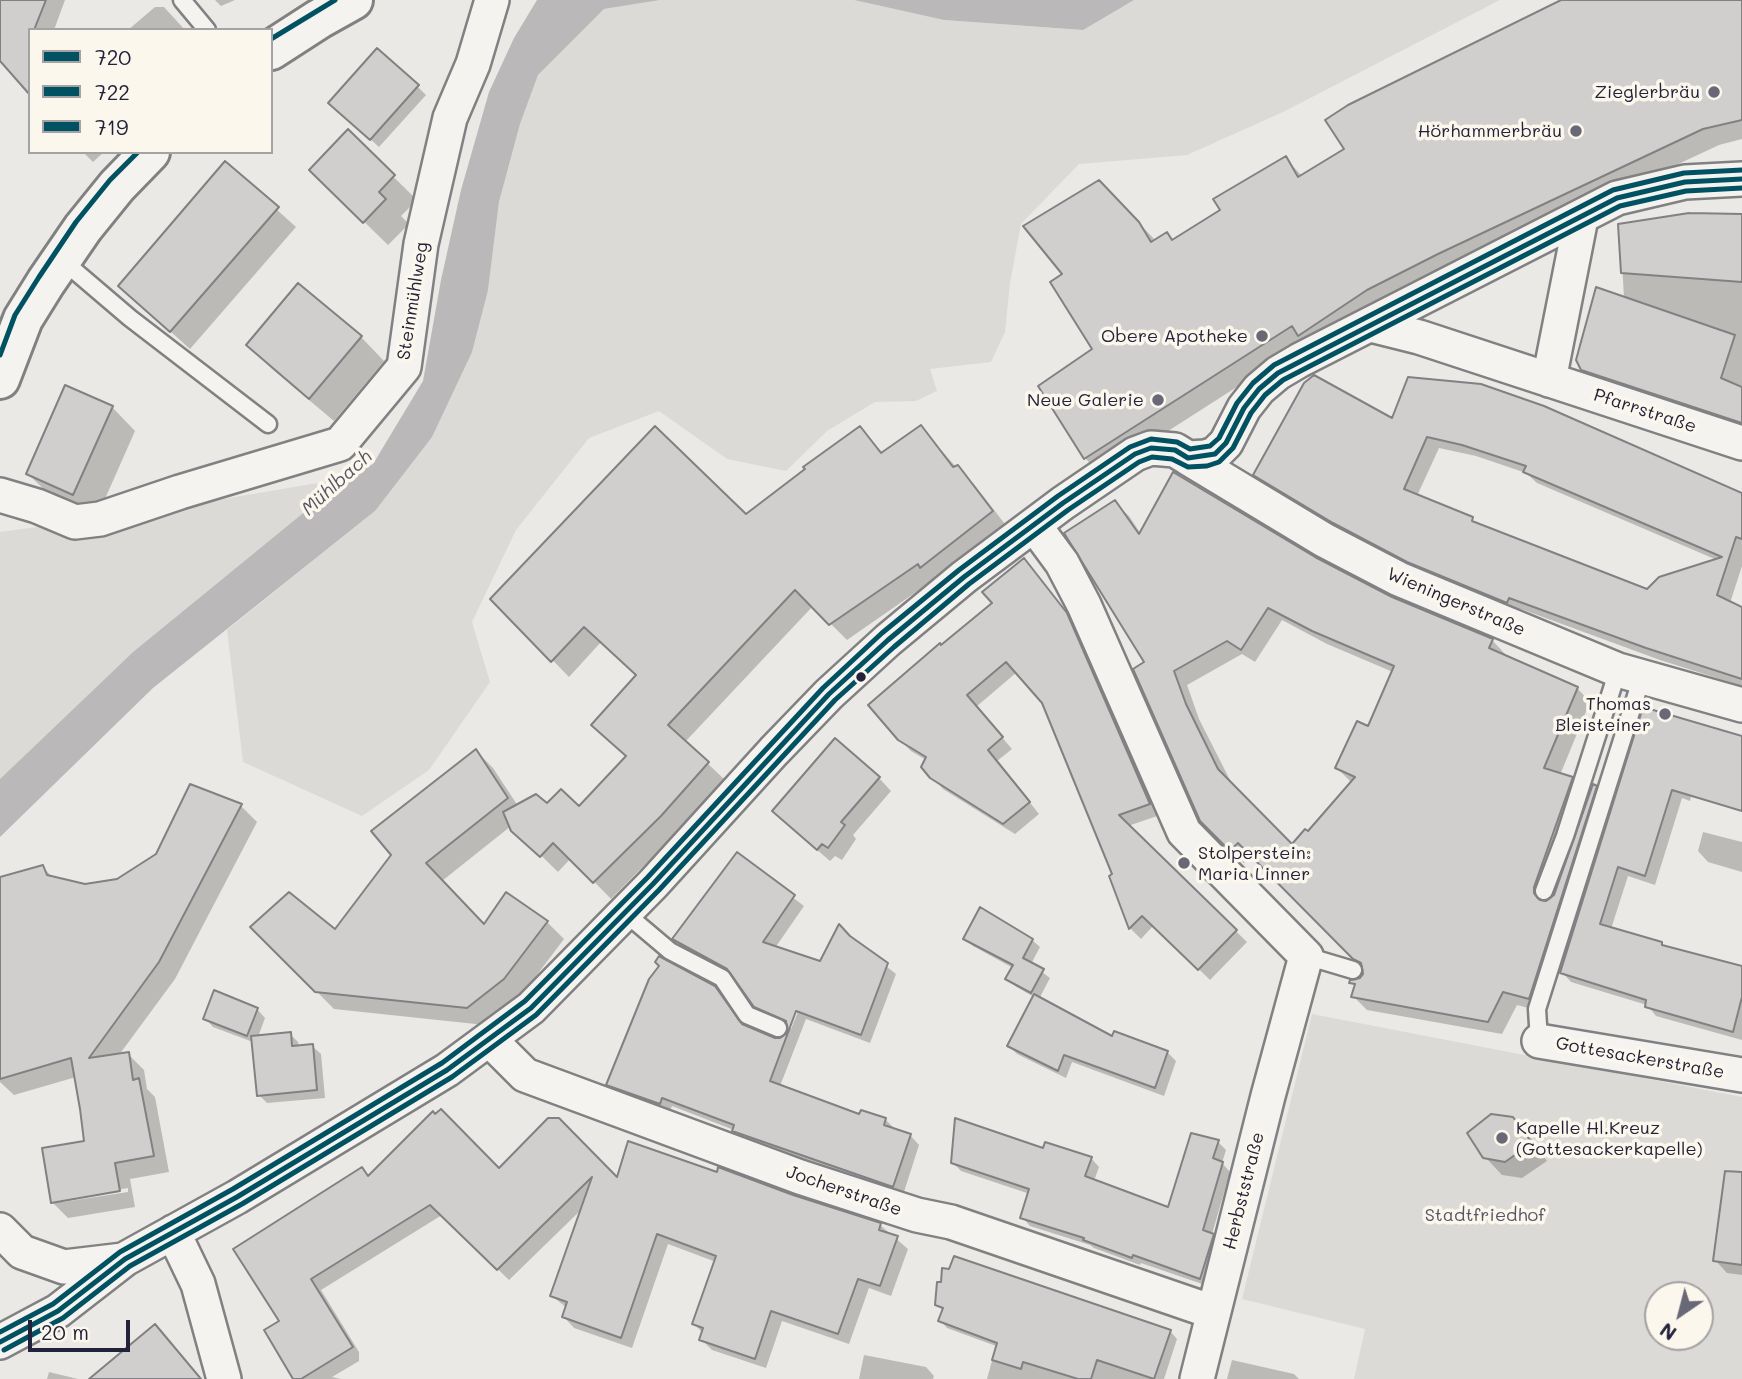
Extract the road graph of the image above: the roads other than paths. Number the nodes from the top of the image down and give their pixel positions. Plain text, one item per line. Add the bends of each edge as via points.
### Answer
1 (182, 0) edge
2 (353, 0) edge
3 (492, 0) edge
4 (205, 28) edge
5 (273, 49) edge
6 (148, 154) edge
7 (1742, 179) edge
8 (1581, 218) junction
9 (62, 260) junction
10 (11, 316) edge
11 (1371, 326) junction
12 (0, 379) edge
13 (1549, 380) junction
14 (268, 424) dead end
15 (1742, 443) edge
16 (1188, 458) junction
17 (0, 495) edge
18 (1034, 525) junction
19 (1630, 674) junction
20 (1742, 705) edge
21 (1545, 891) dead end
22 (625, 913) junction
23 (1306, 956) junction
24 (1353, 970) dead end
25 (778, 1028) dead end
26 (489, 1040) junction
27 (1539, 1041) joint
28 (1742, 1075) edge
29 (0, 1230) edge
30 (173, 1232) junction
31 (125, 1259) junction
32 (1213, 1312) junction
33 (0, 1342) edge
34 (224, 1379) edge
35 (1197, 1379) edge

1 - 4 lane
2 - 5 main road
3 - 17 street, Steinmühlweg via 473,64 450,118 421,244 404,367 340,444 100,519 75,522
6 - 9 main road via 117,186
7 - 8 street via 1642,190
8 - 11 street
8 - 13 street
9 - 10 main road
9 - 14 lane
10 - 12 main road
11 - 13 street, Pfarrstraße
11 - 16 street via 1278,373 1244,408 1215,454
13 - 15 street, Pfarrstraße
16 - 18 street, Wieningerstraße via 1166,449 1135,454
16 - 19 street, Wieningerstraße via 1399,579
18 - 22 street, Wieningerstraße via 964,577 829,694
18 - 23 street via 1062,563 1084,605 1184,832
19 - 20 street, Wieningerstraße
19 - 21 lane via 1561,835
19 - 27 lane via 1536,1009
22 - 25 lane via 670,951 722,978 747,1015
22 - 26 street, Wieningerstraße via 531,1008
23 - 24 lane
23 - 32 street, Herbststraße
26 - 30 street, Wieningerstraße via 447,1070
26 - 32 street, Jocherstraße via 525,1075 800,1177 951,1222
27 - 28 street, Gottesackerstraße
29 - 31 street via 22,1252 64,1267
30 - 31 street, Wieningerstraße
30 - 34 street via 198,1284
31 - 33 street via 58,1311
32 - 35 street, Herbststraße

